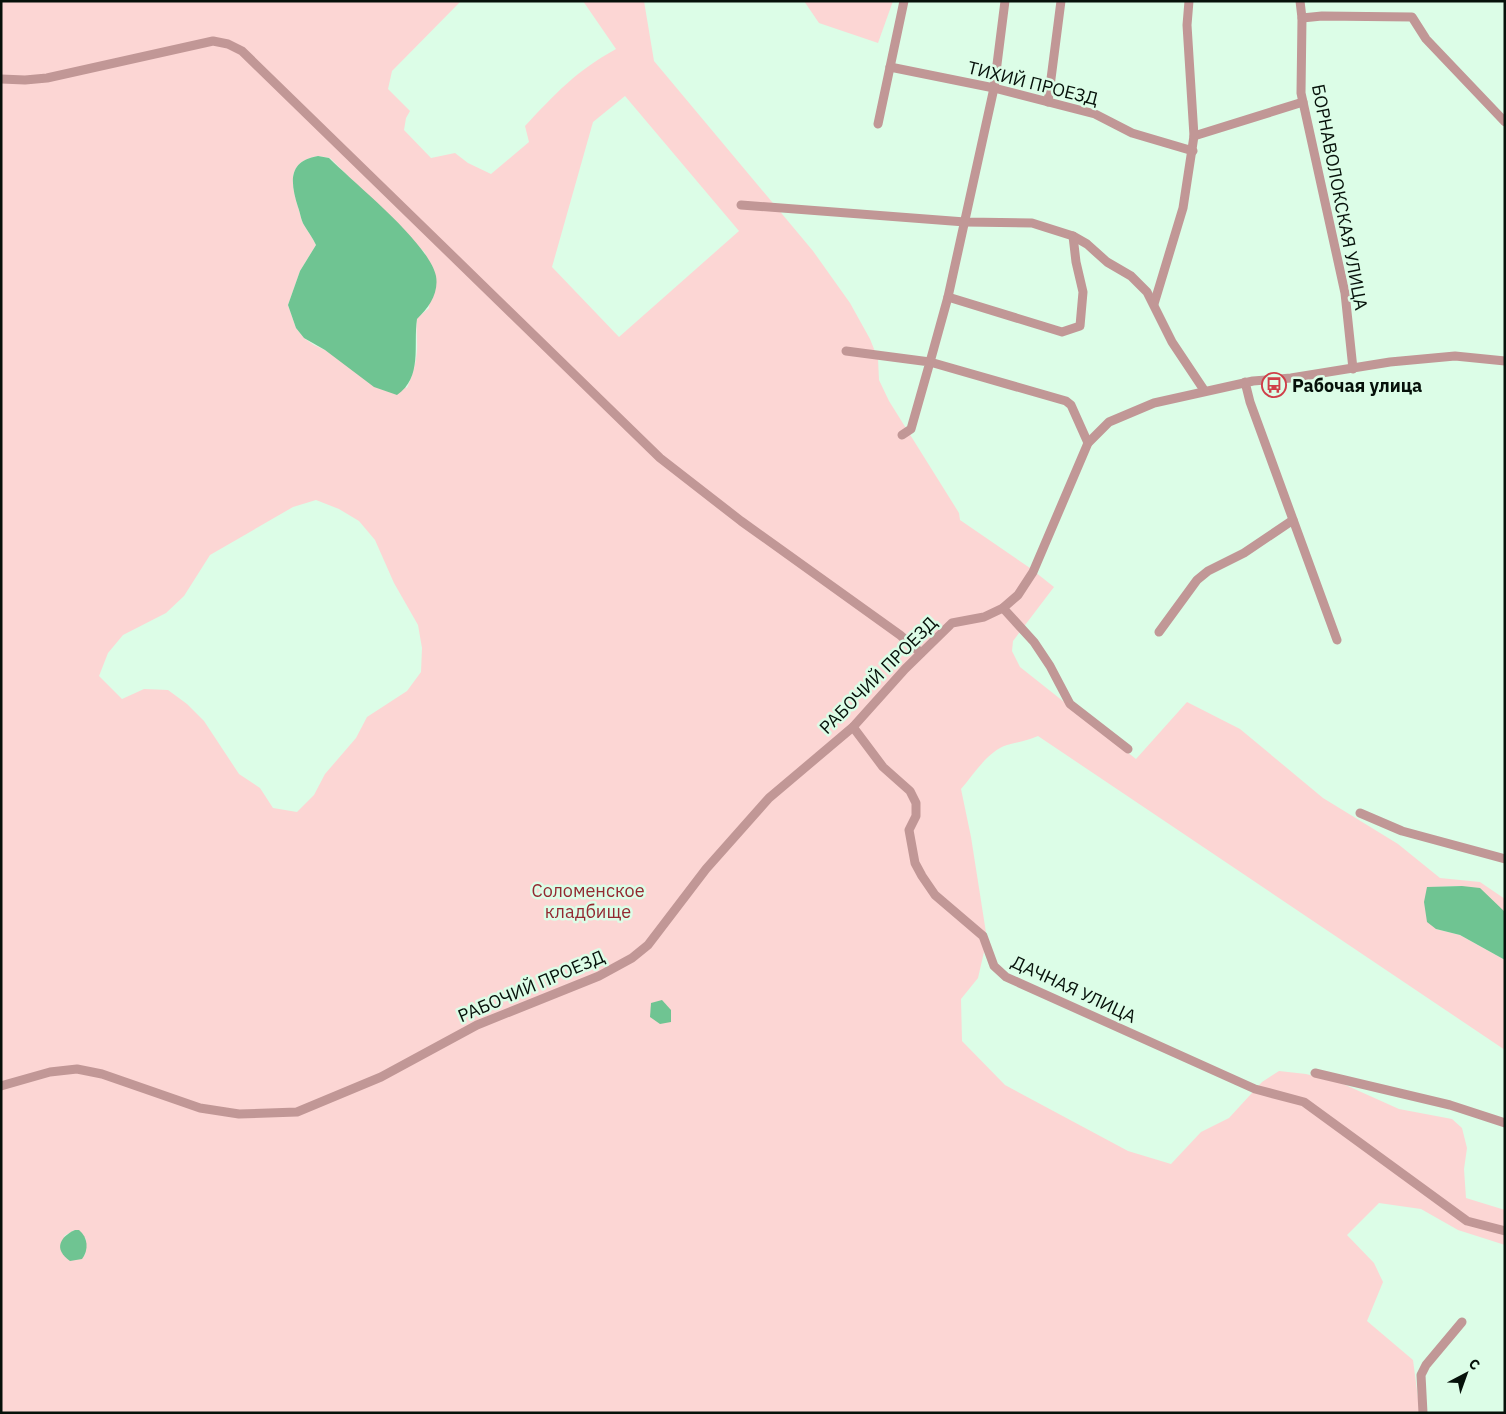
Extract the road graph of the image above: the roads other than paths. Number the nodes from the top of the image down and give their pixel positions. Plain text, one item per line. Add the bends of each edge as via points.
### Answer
1 (904, 1) edge
2 (1005, 1) edge
3 (1061, 1) edge
4 (1189, 1) edge
5 (1300, 1) edge
6 (1302, 18) junction
7 (890, 67) junction
8 (1, 78) edge
9 (994, 88) junction
10 (1048, 102) junction
11 (1303, 102) junction
12 (1505, 122) edge
13 (878, 124) dead end
14 (1194, 136) junction
15 (1193, 151) junction
16 (741, 204) dead end
17 (965, 222) junction
18 (1073, 236) junction
19 (948, 297) junction
20 (1154, 304) junction
21 (846, 351) dead end
22 (1505, 360) edge
23 (930, 362) junction
24 (1353, 368) junction
25 (1244, 382) junction
26 (1204, 390) junction
27 (902, 435) dead end
28 (1088, 443) junction
29 (1294, 520) junction
30 (1003, 608) junction
31 (1159, 632) dead end
32 (1337, 640) dead end
33 (921, 653) junction
34 (853, 727) junction
35 (1128, 749) dead end
36 (1360, 813) dead end
37 (1505, 860) edge
38 (1316, 1073) dead end
39 (1, 1086) edge
40 (1505, 1124) edge
41 (1505, 1231) edge
42 (1462, 1322) dead end
43 (1423, 1413) edge

1 - 7 street
2 - 9 street
3 - 10 street
4 - 14 street via 1187,25
5 - 6 street, БОРНАВОЛОКСКАЯ УЛИЦА
6 - 11 street, БОРНАВОЛОКСКАЯ УЛИЦА
6 - 12 street via 1412,17 1426,39
7 - 9 street, ТИХИЙ ПРОЕЗД
7 - 13 street
8 - 33 street via 47,78 213,41 242,51 660,458
9 - 10 street, ТИХИЙ ПРОЕЗД
9 - 17 street
10 - 15 street, ТИХИЙ ПРОЕЗД via 1095,114 1132,134
11 - 14 street
11 - 24 street, БОРНАВОЛОКСКАЯ УЛИЦА via 1345,293
14 - 15 street
15 - 20 street via 1183,208
16 - 17 street
17 - 18 street via 1032,223
17 - 19 street
18 - 19 street via 1083,292 1080,326 1062,332
18 - 20 street via 1131,276
19 - 23 street
20 - 26 street via 1172,342
21 - 23 street
22 - 24 street via 1455,356
23 - 27 street via 911,429
23 - 28 street via 1066,402 1071,406
24 - 25 street
25 - 26 street
25 - 29 street
26 - 28 street via 1154,403 1109,422
28 - 30 street via 1033,572 1018,595
29 - 31 street via 1244,553 1208,570
29 - 32 street
30 - 33 street, РАБОЧИЙ ПРОЕЗД via 984,617 952,623
30 - 35 street via 1034,642 1070,704
33 - 34 street, РАБОЧИЙ ПРОЕЗД
34 - 39 street, РАБОЧИЙ ПРОЕЗД via 769,798 706,869 660,932 632,958 599,976 477,1026 381,1077 296,1112 239,1114 200,1108 102,1074 77,1070 50,1072
34 - 41 street, ДАЧНАЯ УЛИЦА via 883,767 910,791 916,803 916,816 909,830 915,864 922,876 935,895 983,936 990,958 999,972 1034,992 1255,1089 1304,1102 1467,1222
36 - 37 street via 1402,831
38 - 40 street via 1450,1105
42 - 43 street via 1421,1375

